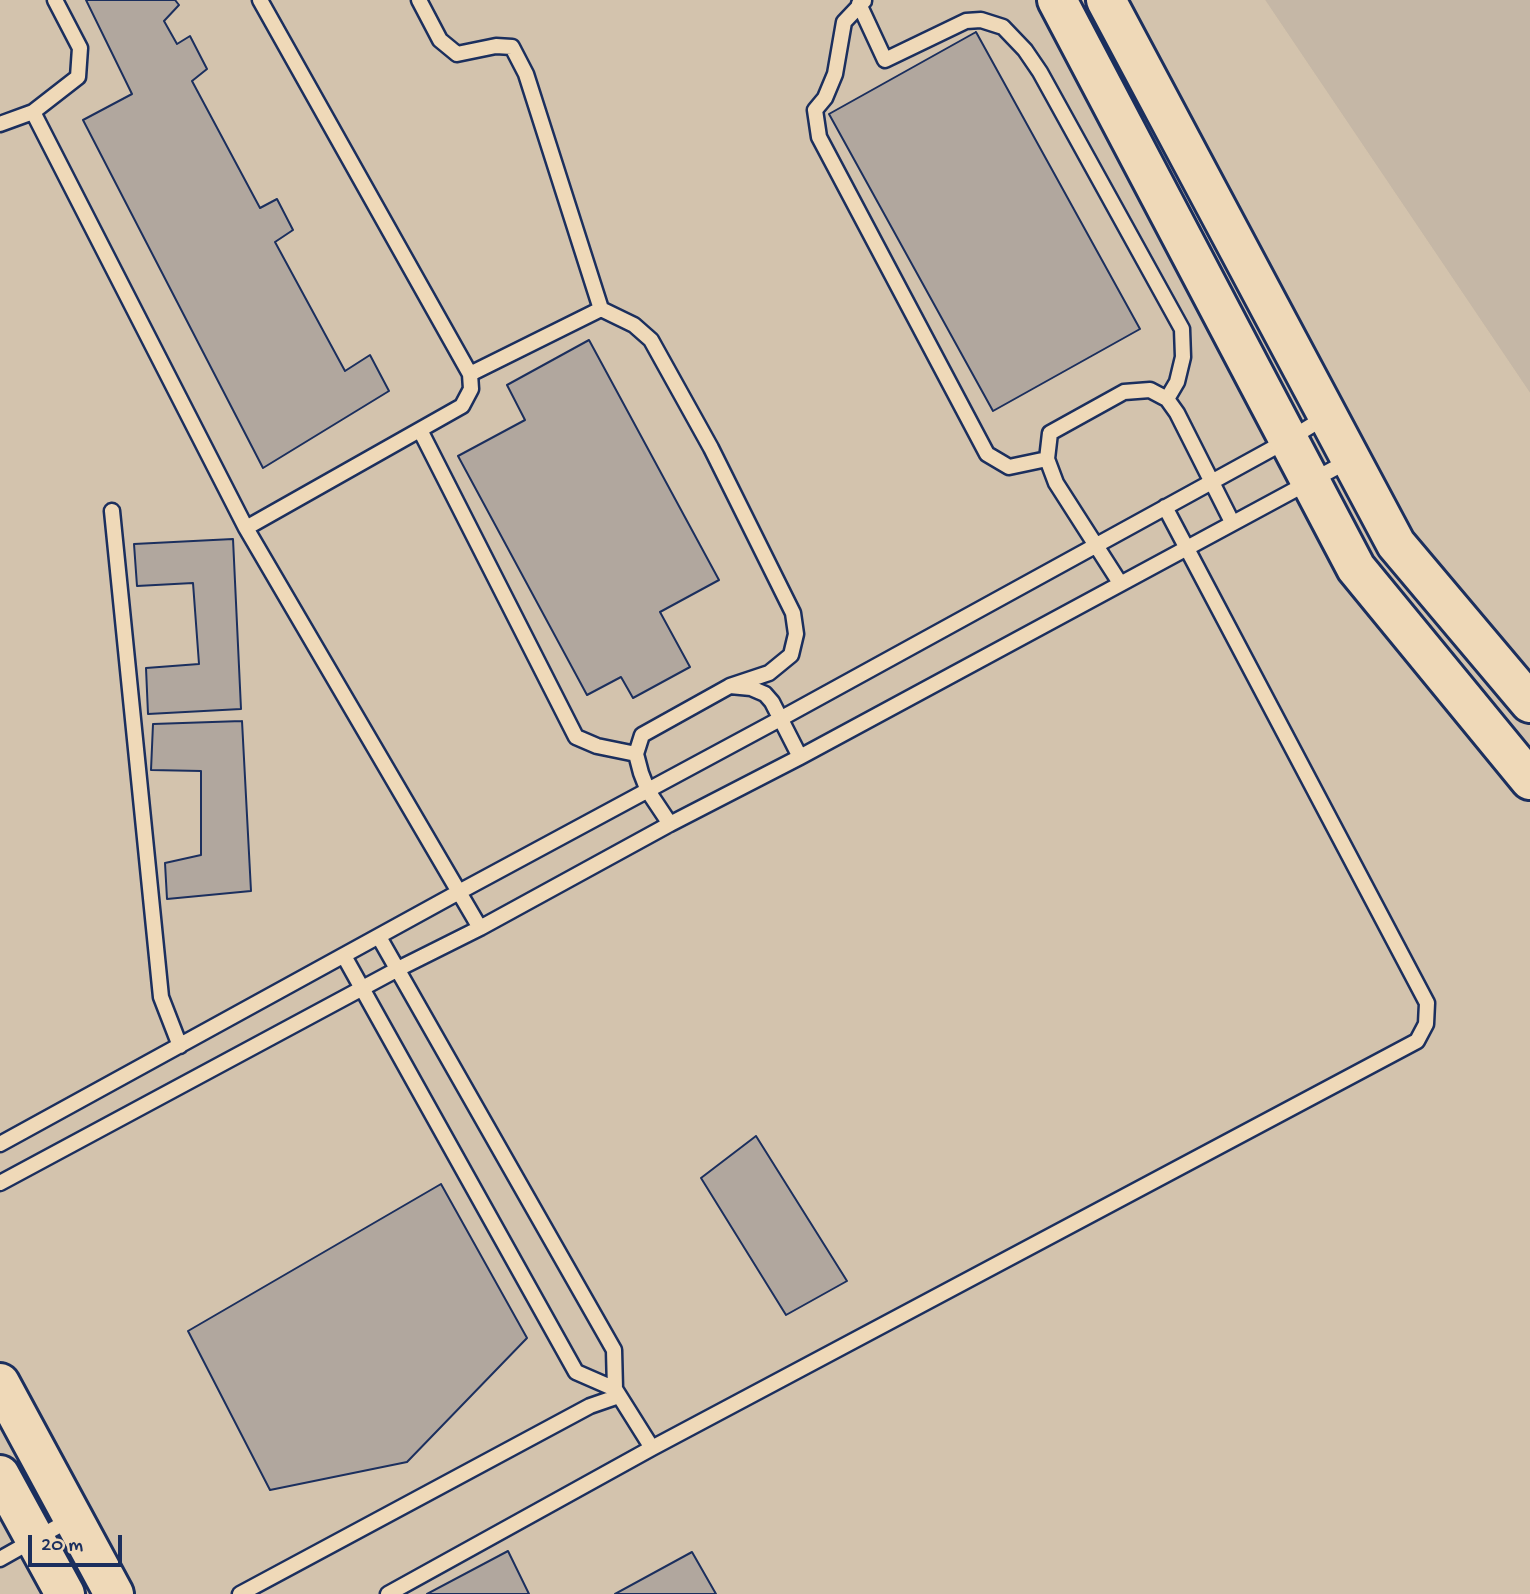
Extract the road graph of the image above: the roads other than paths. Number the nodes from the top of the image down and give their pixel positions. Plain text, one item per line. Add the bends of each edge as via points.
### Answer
1 (55, 0) edge
2 (260, 0) edge
3 (419, 0) edge
4 (1057, 0) edge
5 (1106, 0) edge
6 (862, 2) edge
7 (33, 112) junction
8 (0, 124) edge
9 (601, 309) junction
10 (470, 374) junction
11 (1167, 399) junction
12 (1328, 415) junction
13 (420, 430) junction
14 (1288, 440) junction
15 (1046, 460) junction
16 (1352, 460) junction
17 (1212, 481) junction
18 (1310, 481) junction
19 (1165, 507) junction
20 (112, 511) dead end
21 (1232, 522) junction
22 (246, 528) junction
23 (1096, 545) junction
24 (1186, 547) junction
25 (1120, 583) junction
26 (730, 686) junction
27 (1530, 703) edge
28 (780, 719) junction
29 (636, 754) junction
30 (800, 757) junction
31 (1530, 780) edge
32 (648, 791) junction
33 (670, 824) junction
34 (458, 892) junction
35 (480, 928) junction
36 (379, 937) junction
37 (344, 956) junction
38 (398, 969) junction
39 (361, 989) junction
40 (180, 1046) junction
41 (0, 1131) edge
42 (20, 1134) junction
43 (0, 1144) edge
44 (0, 1184) edge
45 (0, 1383) edge
46 (617, 1393) junction
47 (652, 1448) junction
48 (0, 1475) edge
49 (73, 1518) junction
50 (35, 1539) junction
51 (0, 1559) edge
52 (65, 1594) edge
53 (114, 1594) edge
54 (240, 1594) edge
55 (388, 1594) edge

1 - 7 lane via 80,48 78,77
2 - 10 lane
3 - 9 lane via 440,40 457,54 512,47 526,74
4 - 14 street
5 - 12 street
6 - 11 lane via 886,60 966,21 1003,27 1025,50 1182,329 1183,357
6 - 15 lane via 844,22 835,74 816,110 820,137 987,454 1009,467
7 - 8 lane
7 - 22 lane
9 - 10 lane
9 - 26 lane via 634,325 651,340 711,447 793,614 796,634 791,655 769,673
10 - 13 lane via 471,388 462,406
11 - 15 lane via 1150,390 1124,392 1050,433
11 - 17 lane
12 - 14 lane
12 - 16 street
13 - 22 lane
13 - 29 lane via 576,737
14 - 17 lane
14 - 18 street
15 - 23 lane
16 - 18 lane
16 - 27 street via 1396,544
17 - 19 lane
17 - 21 lane
18 - 21 lane
18 - 31 street via 1356,568
19 - 23 lane
19 - 24 lane
20 - 40 lane via 161,997
21 - 24 lane
22 - 34 lane
23 - 25 lane
23 - 28 lane
24 - 25 lane
24 - 47 lane via 1427,1003 1426,1024 1417,1041
25 - 30 lane
26 - 28 lane via 765,694
26 - 29 lane via 642,734
28 - 30 lane
28 - 32 lane
29 - 32 lane
30 - 33 lane
32 - 33 lane
32 - 34 lane
33 - 35 lane
34 - 35 lane
34 - 36 lane
35 - 38 lane
36 - 37 lane
36 - 38 lane
37 - 39 lane
37 - 40 lane
38 - 39 lane
38 - 46 lane via 614,1350
39 - 44 lane
39 - 46 lane via 576,1372
40 - 42 lane
41 - 42 lane
42 - 43 lane
45 - 49 street
46 - 47 lane
46 - 54 lane
47 - 55 lane
48 - 50 street
49 - 50 lane
49 - 53 street
50 - 51 lane
50 - 52 street

